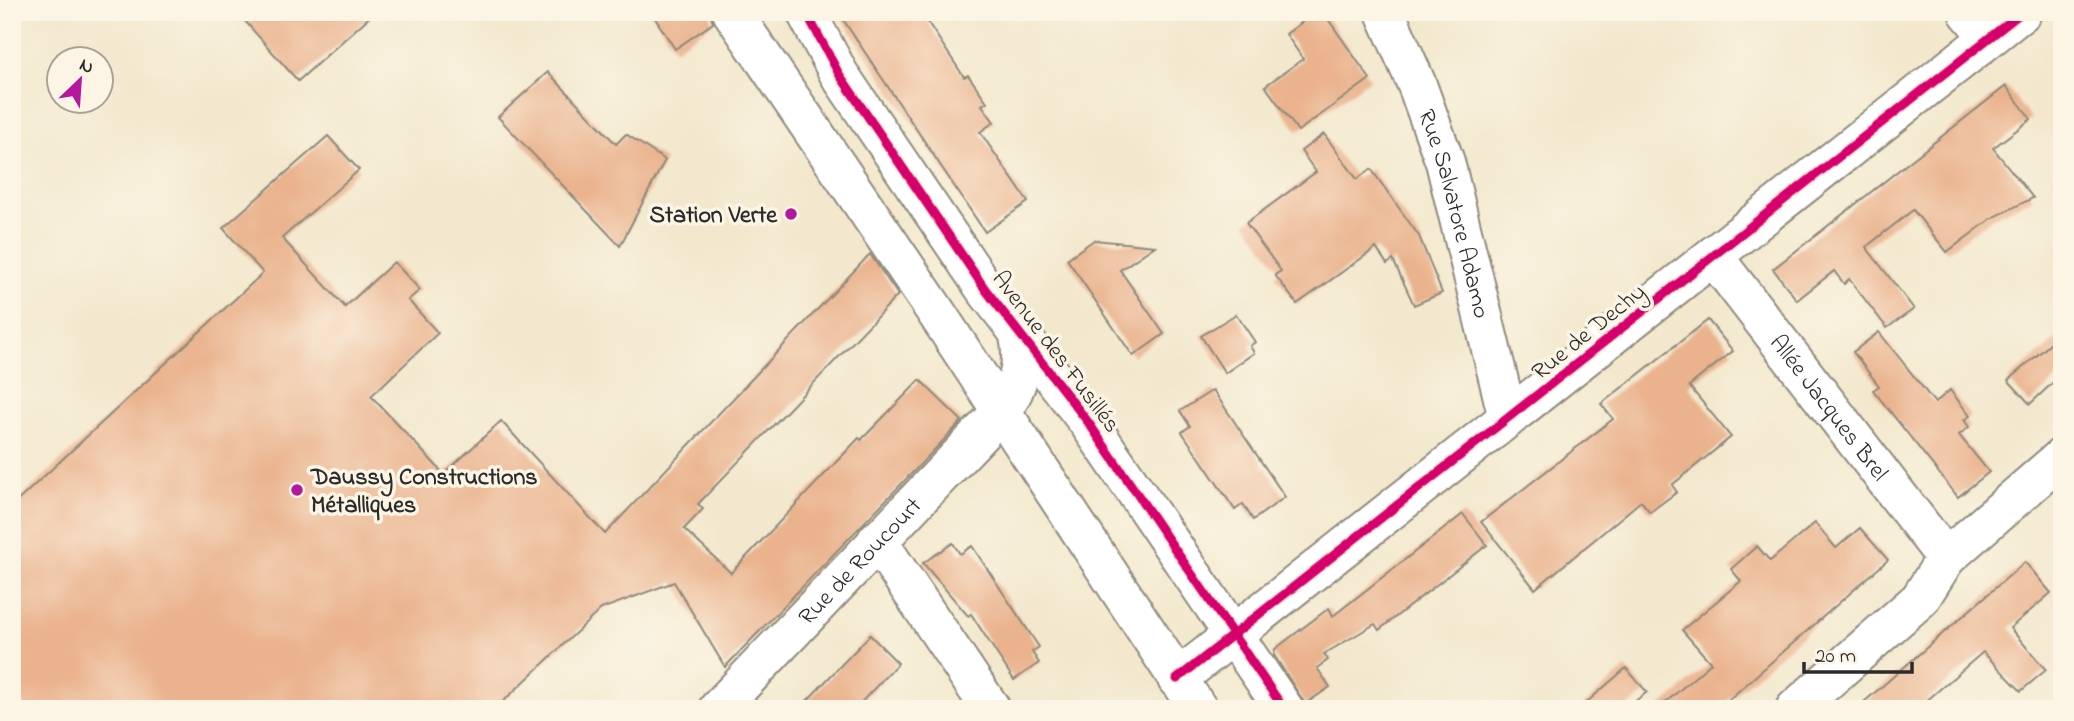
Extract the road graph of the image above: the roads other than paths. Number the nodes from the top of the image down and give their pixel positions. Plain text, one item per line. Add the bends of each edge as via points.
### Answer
1 (732, 12) edge
2 (806, 12) edge
3 (1385, 12) edge
4 (2022, 12) edge
5 (1979, 25) edge
6 (1713, 256) junction
7 (1019, 336) junction
8 (1000, 412) junction
9 (1508, 418) junction
10 (2062, 457) edge
11 (877, 540) junction
12 (1946, 558) junction
13 (1233, 636) junction
14 (1188, 694) edge
15 (978, 704) edge
16 (718, 709) edge
17 (1284, 709) edge
18 (1795, 709) edge

1 - 8 street
2 - 7 street, Avenue des Fusillés via 839,74
3 - 9 street, Rue Salvatore Adamo via 1445,162
4 - 5 street, Rue de Dechy
5 - 6 street, Rue de Dechy
6 - 9 street, Rue de Dechy
6 - 12 street, Allée Jacques Brel
7 - 8 street, Rue de Roucourt via 1019,377
7 - 13 street, Avenue des Fusillés via 1088,422
8 - 11 street, Rue de Roucourt
8 - 14 street
9 - 13 street, Rue de Dechy
10 - 12 street
11 - 15 street
11 - 16 street, Rue de Roucourt
12 - 18 street via 1920,599
13 - 14 street, Rue de Dechy
13 - 17 street, Avenue des Fusillés

